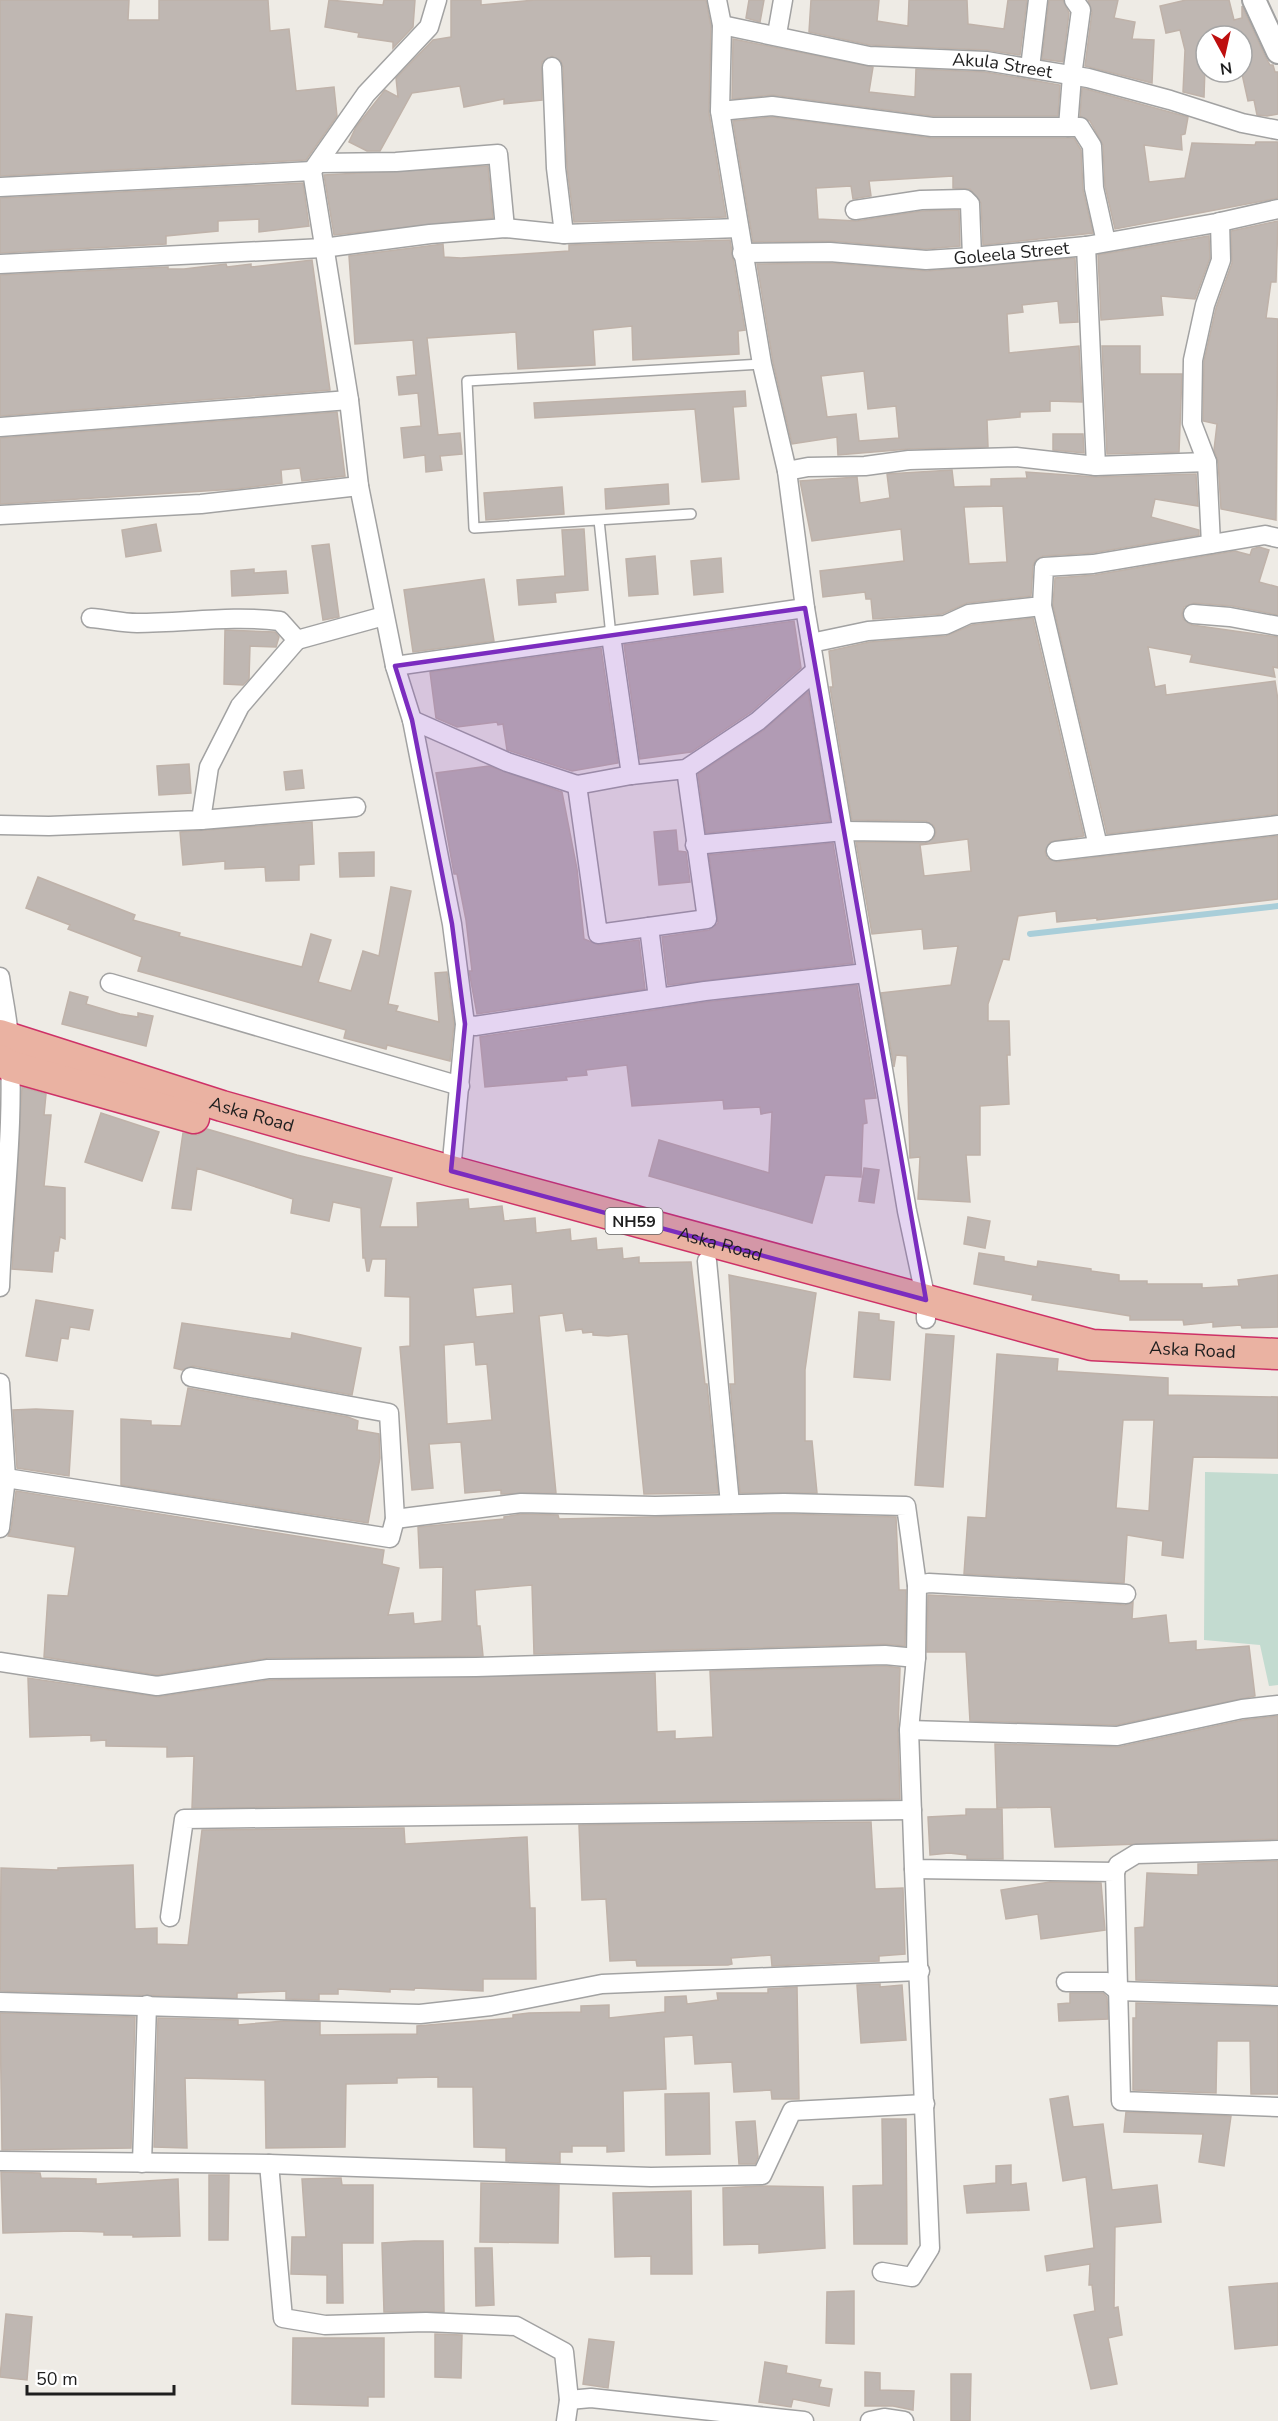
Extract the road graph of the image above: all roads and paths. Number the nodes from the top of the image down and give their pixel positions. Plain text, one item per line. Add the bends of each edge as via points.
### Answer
1 (437, 0) edge
2 (717, 0) edge
3 (783, 0) edge
4 (1038, 0) edge
5 (1074, 0) edge
6 (1254, 0) edge
7 (722, 25) junction
8 (777, 34) junction
9 (1278, 52) edge
10 (552, 67) dead end
11 (1030, 68) junction
12 (1072, 76) junction
13 (720, 111) junction
14 (1068, 127) junction
15 (1278, 130) edge
16 (316, 167) junction
17 (0, 187) edge
18 (1278, 208) edge
19 (855, 210) dead end
20 (1220, 222) junction
21 (505, 228) junction
22 (739, 228) junction
23 (564, 234) junction
24 (1106, 242) junction
25 (1086, 246) junction
26 (322, 248) junction
27 (742, 253) junction
28 (972, 257) junction
29 (0, 264) edge
30 (762, 364) junction
31 (349, 399) junction
32 (0, 427) edge
33 (1207, 462) junction
34 (1096, 466) junction
35 (787, 471) junction
36 (359, 486) junction
37 (691, 514) dead end
38 (0, 515) edge
39 (599, 520) junction
40 (1278, 538) edge
41 (1210, 544) junction
42 (1042, 606) junction
43 (805, 608) junction
44 (1193, 614) dead end
45 (384, 616) junction
46 (91, 618) dead end
47 (1278, 626) edge
48 (611, 636) junction
49 (297, 640) junction
50 (811, 643) junction
51 (395, 666) junction
52 (815, 671) junction
53 (412, 720) junction
54 (686, 770) junction
55 (631, 775) junction
56 (577, 785) junction
57 (356, 807) dead end
58 (201, 820) junction
59 (0, 825) edge
60 (1278, 825) edge
61 (843, 831) junction
62 (925, 832) dead end
63 (695, 845) junction
64 (1098, 846) junction
65 (1056, 851) dead end
66 (648, 927) junction
67 (866, 973) junction
68 (0, 977) edge
69 (110, 983) dead end
70 (658, 998) junction
71 (465, 1024) junction
72 (5, 1050) edge
73 (460, 1086) junction
74 (451, 1171) junction
75 (1, 1254) edge
76 (707, 1261) junction
77 (0, 1287) edge
78 (926, 1309) junction
79 (1278, 1354) edge
80 (1278, 1370) edge
81 (191, 1377) dead end
82 (0, 1383) edge
83 (6, 1478) junction
84 (730, 1504) junction
85 (395, 1519) junction
86 (0, 1528) edge
87 (917, 1585) junction
88 (1126, 1594) dead end
89 (916, 1658) junction
90 (0, 1662) edge
91 (1278, 1705) edge
92 (909, 1730) junction
93 (912, 1810) junction
94 (1278, 1850) edge
95 (914, 1869) junction
96 (1115, 1872) junction
97 (170, 1917) dead end
98 (920, 1971) junction
99 (1066, 1982) dead end
100 (1118, 1990) junction
101 (1278, 1996) edge
102 (0, 2002) edge
103 (147, 2005) junction
104 (925, 2104) junction
105 (1278, 2107) edge
106 (0, 2161) edge
107 (142, 2163) junction
108 (268, 2164) junction
109 (882, 2272) dead end
110 (569, 2400) junction
111 (566, 2421) edge
112 (804, 2421) edge
113 (870, 2421) edge
114 (904, 2421) edge

1 - 16 street via 429,27 366,94
2 - 7 street
3 - 8 street
4 - 11 street
5 - 12 street via 1082,10
6 - 9 street
7 - 8 street, Akula Street
7 - 13 street
8 - 11 street, Akula Street via 868,56
10 - 23 street via 558,203
11 - 12 street, Akula Street
12 - 14 street
12 - 15 street, Akula Street
13 - 14 street via 772,106 932,127
13 - 22 street
14 - 24 street via 1080,127 1092,146 1094,188
16 - 17 street
16 - 21 street via 498,154
16 - 26 street
18 - 20 street, Goleela Street
19 - 28 street via 921,200 965,199 969,204
20 - 24 street, Goleela Street
20 - 33 street via 1221,260 1205,305 1193,360 1192,423
21 - 23 street
21 - 26 street
22 - 23 street
22 - 27 street
24 - 25 street, Goleela Street
25 - 28 street, Goleela Street
25 - 34 street
26 - 29 street
26 - 31 street
27 - 28 street, Goleela Street via 830,252 926,260
27 - 30 street
30 - 35 street
30 - 39 lane via 467,381 474,528
31 - 32 street
31 - 36 street
33 - 34 street
33 - 41 street
34 - 35 street via 1004,458 909,460
35 - 43 street
36 - 38 street via 201,504
36 - 45 street
37 - 39 lane
39 - 48 lane
40 - 41 street via 1265,535
41 - 42 street via 1093,564 1044,567
42 - 50 street via 969,614 945,626 868,631
42 - 64 street
43 - 48 street
43 - 50 street
44 - 47 street
45 - 49 street
45 - 51 street
46 - 49 street via 136,623 189,619 280,621
48 - 51 street
48 - 55 street
49 - 58 street via 240,706 209,767
50 - 52 street
51 - 53 street
52 - 54 street via 758,721
52 - 61 street
53 - 56 street via 507,762
53 - 71 street via 452,924
54 - 55 street
54 - 63 street
55 - 56 street
56 - 66 street via 598,934
57 - 58 street
58 - 59 street
60 - 64 street
61 - 62 street
61 - 63 street
61 - 67 street
63 - 66 street via 707,919
64 - 65 street
66 - 70 street
67 - 70 street
67 - 78 street
68 - 72 street
69 - 73 street
70 - 71 street via 475,1026
71 - 73 street
72 - 74 highway, Aska Road / NH59
72 - 75 street via 9,1140
72 - 76 highway, NH59 via 356,1164 564,1217
73 - 74 street
74 - 78 highway, Aska Road / NH59
75 - 77 street
76 - 78 highway, NH59
76 - 84 street
78 - 79 highway, Aska Road / NH59 via 1092,1345
78 - 80 highway, NH59 via 1037,1348 1124,1364
81 - 85 street via 389,1413
82 - 83 street
83 - 85 street via 390,1538
83 - 86 street
84 - 85 street via 521,1503
84 - 87 street via 906,1506
87 - 88 street
87 - 89 street
89 - 90 street via 885,1655 268,1669 157,1686
89 - 92 street
91 - 92 street via 1117,1736
92 - 93 street
93 - 95 street
93 - 97 street via 184,1819
94 - 96 street via 1136,1854 1118,1865
95 - 96 street
95 - 98 street
96 - 100 street
98 - 103 street via 602,1983 491,2006 420,2014
98 - 104 street
99 - 100 street via 1107,1982
100 - 101 street
100 - 105 street via 1120,2102
102 - 103 street
103 - 107 street
104 - 108 street via 792,2111 762,2175 651,2177
104 - 109 street via 930,2248 912,2277
106 - 107 street
107 - 108 street
108 - 110 street via 283,2318 325,2325 426,2322 516,2326 564,2352
110 - 111 street
110 - 112 street via 591,2398
113 - 114 street

